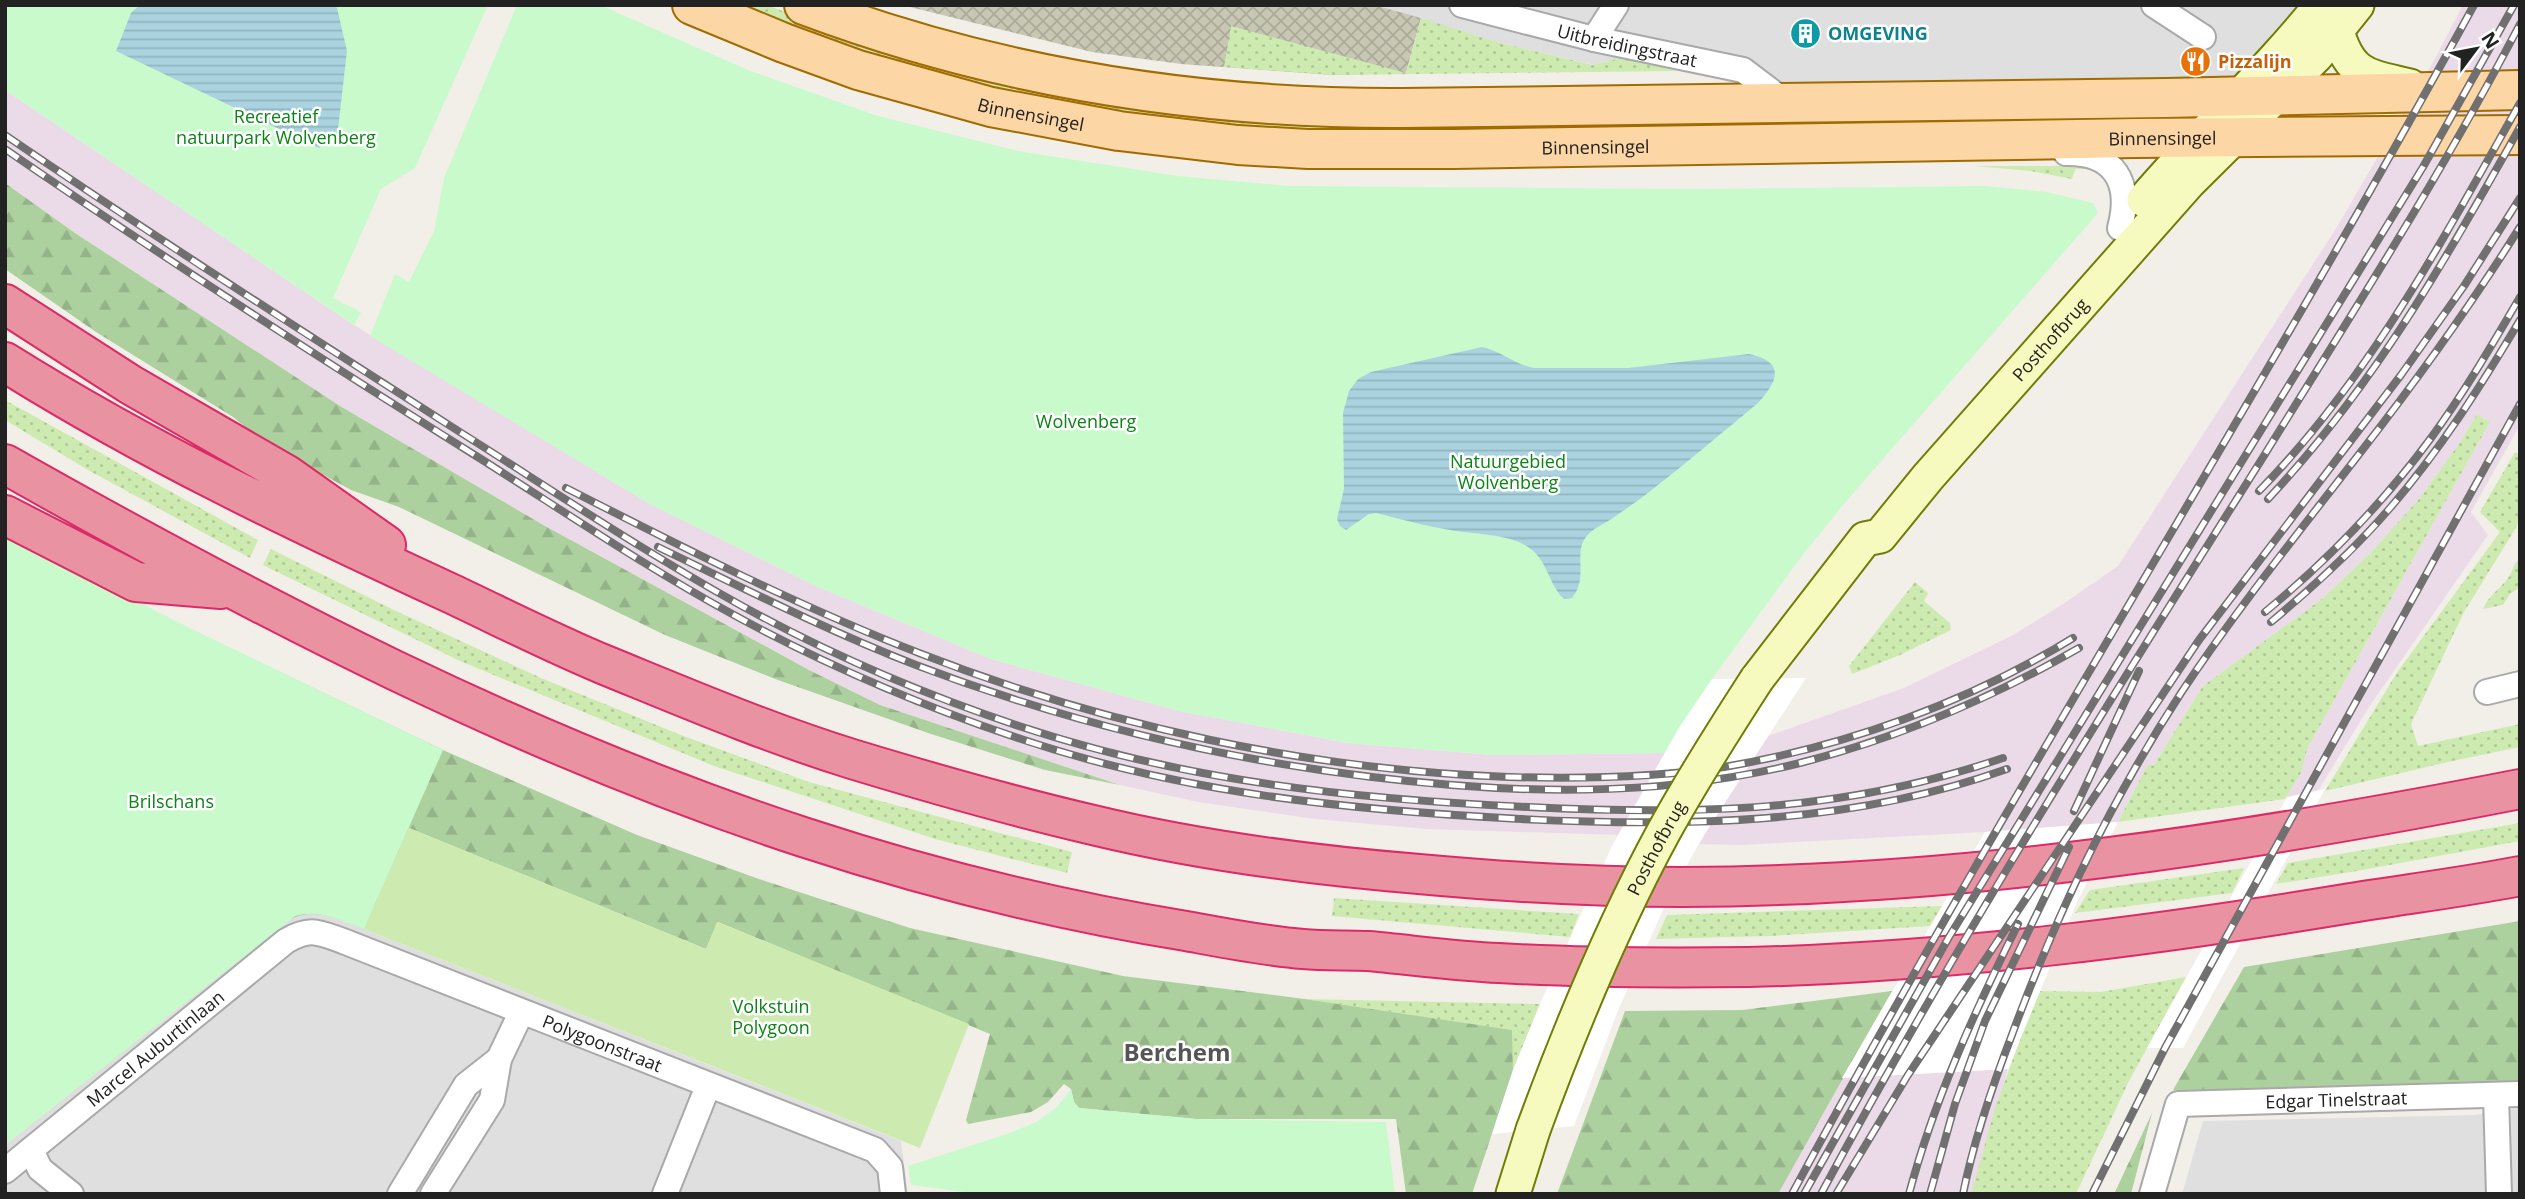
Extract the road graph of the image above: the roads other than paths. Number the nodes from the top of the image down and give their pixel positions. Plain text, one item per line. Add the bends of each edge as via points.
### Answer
1 (692, 5) edge
2 (804, 5) edge
3 (1462, 5) edge
4 (1616, 5) edge
5 (2154, 5) edge
6 (2357, 5) edge
7 (2329, 18) edge
8 (2203, 37) dead end
9 (1594, 39) junction
10 (2520, 90) edge
11 (2430, 91) junction
12 (2277, 95) junction
13 (2239, 96) junction
14 (1784, 101) junction
15 (2520, 135) edge
16 (2217, 138) junction
17 (1994, 141) junction
18 (2120, 228) junction
19 (5, 304) edge
20 (5, 362) edge
21 (5, 464) edge
22 (5, 515) edge
23 (1864, 539) junction
24 (237, 590) junction
25 (462, 598) junction
26 (2520, 684) edge
27 (2487, 692) dead end
28 (2520, 789) edge
29 (2520, 876) edge
30 (309, 931) joint
31 (521, 1013) junction
32 (499, 1059) junction
33 (708, 1086) junction
34 (2508, 1095) edge
35 (31, 1150) junction
36 (5, 1171) edge
37 (71, 1194) edge
38 (400, 1194) edge
39 (433, 1194) edge
40 (665, 1194) edge
41 (893, 1194) edge
42 (1513, 1194) edge
43 (2152, 1194) edge
44 (2499, 1194) edge

1 - 17 main road, Binnensingel via 784,43 919,88 991,107 1194,141 1374,149
2 - 14 main road via 1001,66 1219,101 1355,108
3 - 9 street, Uitbreidingstraat
4 - 9 street
5 - 8 street
6 - 7 street
7 - 11 street via 2358,70
7 - 12 street via 2317,55
7 - 13 street via 2296,37
9 - 14 street, Uitbreidingstraat via 1742,69
10 - 11 main road
11 - 12 main road
12 - 13 main road
12 - 16 street
13 - 14 main road
13 - 16 street
15 - 16 main road, Binnensingel
16 - 17 main road, Binnensingel
16 - 18 street, Posthofbrug
16 - 23 street, Posthofbrug via 2189,182 1880,536
17 - 18 street via 2001,155 2082,153 2101,158 2114,170 2124,191
18 - 23 street, Posthofbrug via 1889,494 1864,525
19 - 25 highway via 131,385 287,475
20 - 25 highway via 177,461 293,521
21 - 24 highway
22 - 24 highway via 136,582
23 - 42 street, Posthofbrug, bridge via 1757,679 1708,755 1637,884 1574,1021
24 - 29 highway via 492,717 791,833 1050,905 1300,949 1579,966 1751,967 1881,961 2267,918
25 - 28 highway via 598,662 847,757 1104,827 1231,852 1351,868 1478,879 1681,887 1921,877 2239,839
26 - 27 street
30 - 31 street, Polygoonstraat
30 - 35 street, Marcel Auburtinlaan via 286,941
31 - 32 street
31 - 33 street, Polygoonstraat
32 - 38 street via 466,1085
32 - 39 street via 492,1100
33 - 40 street
33 - 41 street, Polygoonstraat via 875,1150 890,1167
34 - 43 street, Edgar Tinelstraat via 2178,1104
34 - 44 street
35 - 36 street, Marcel Auburtinlaan
35 - 37 street via 40,1169

